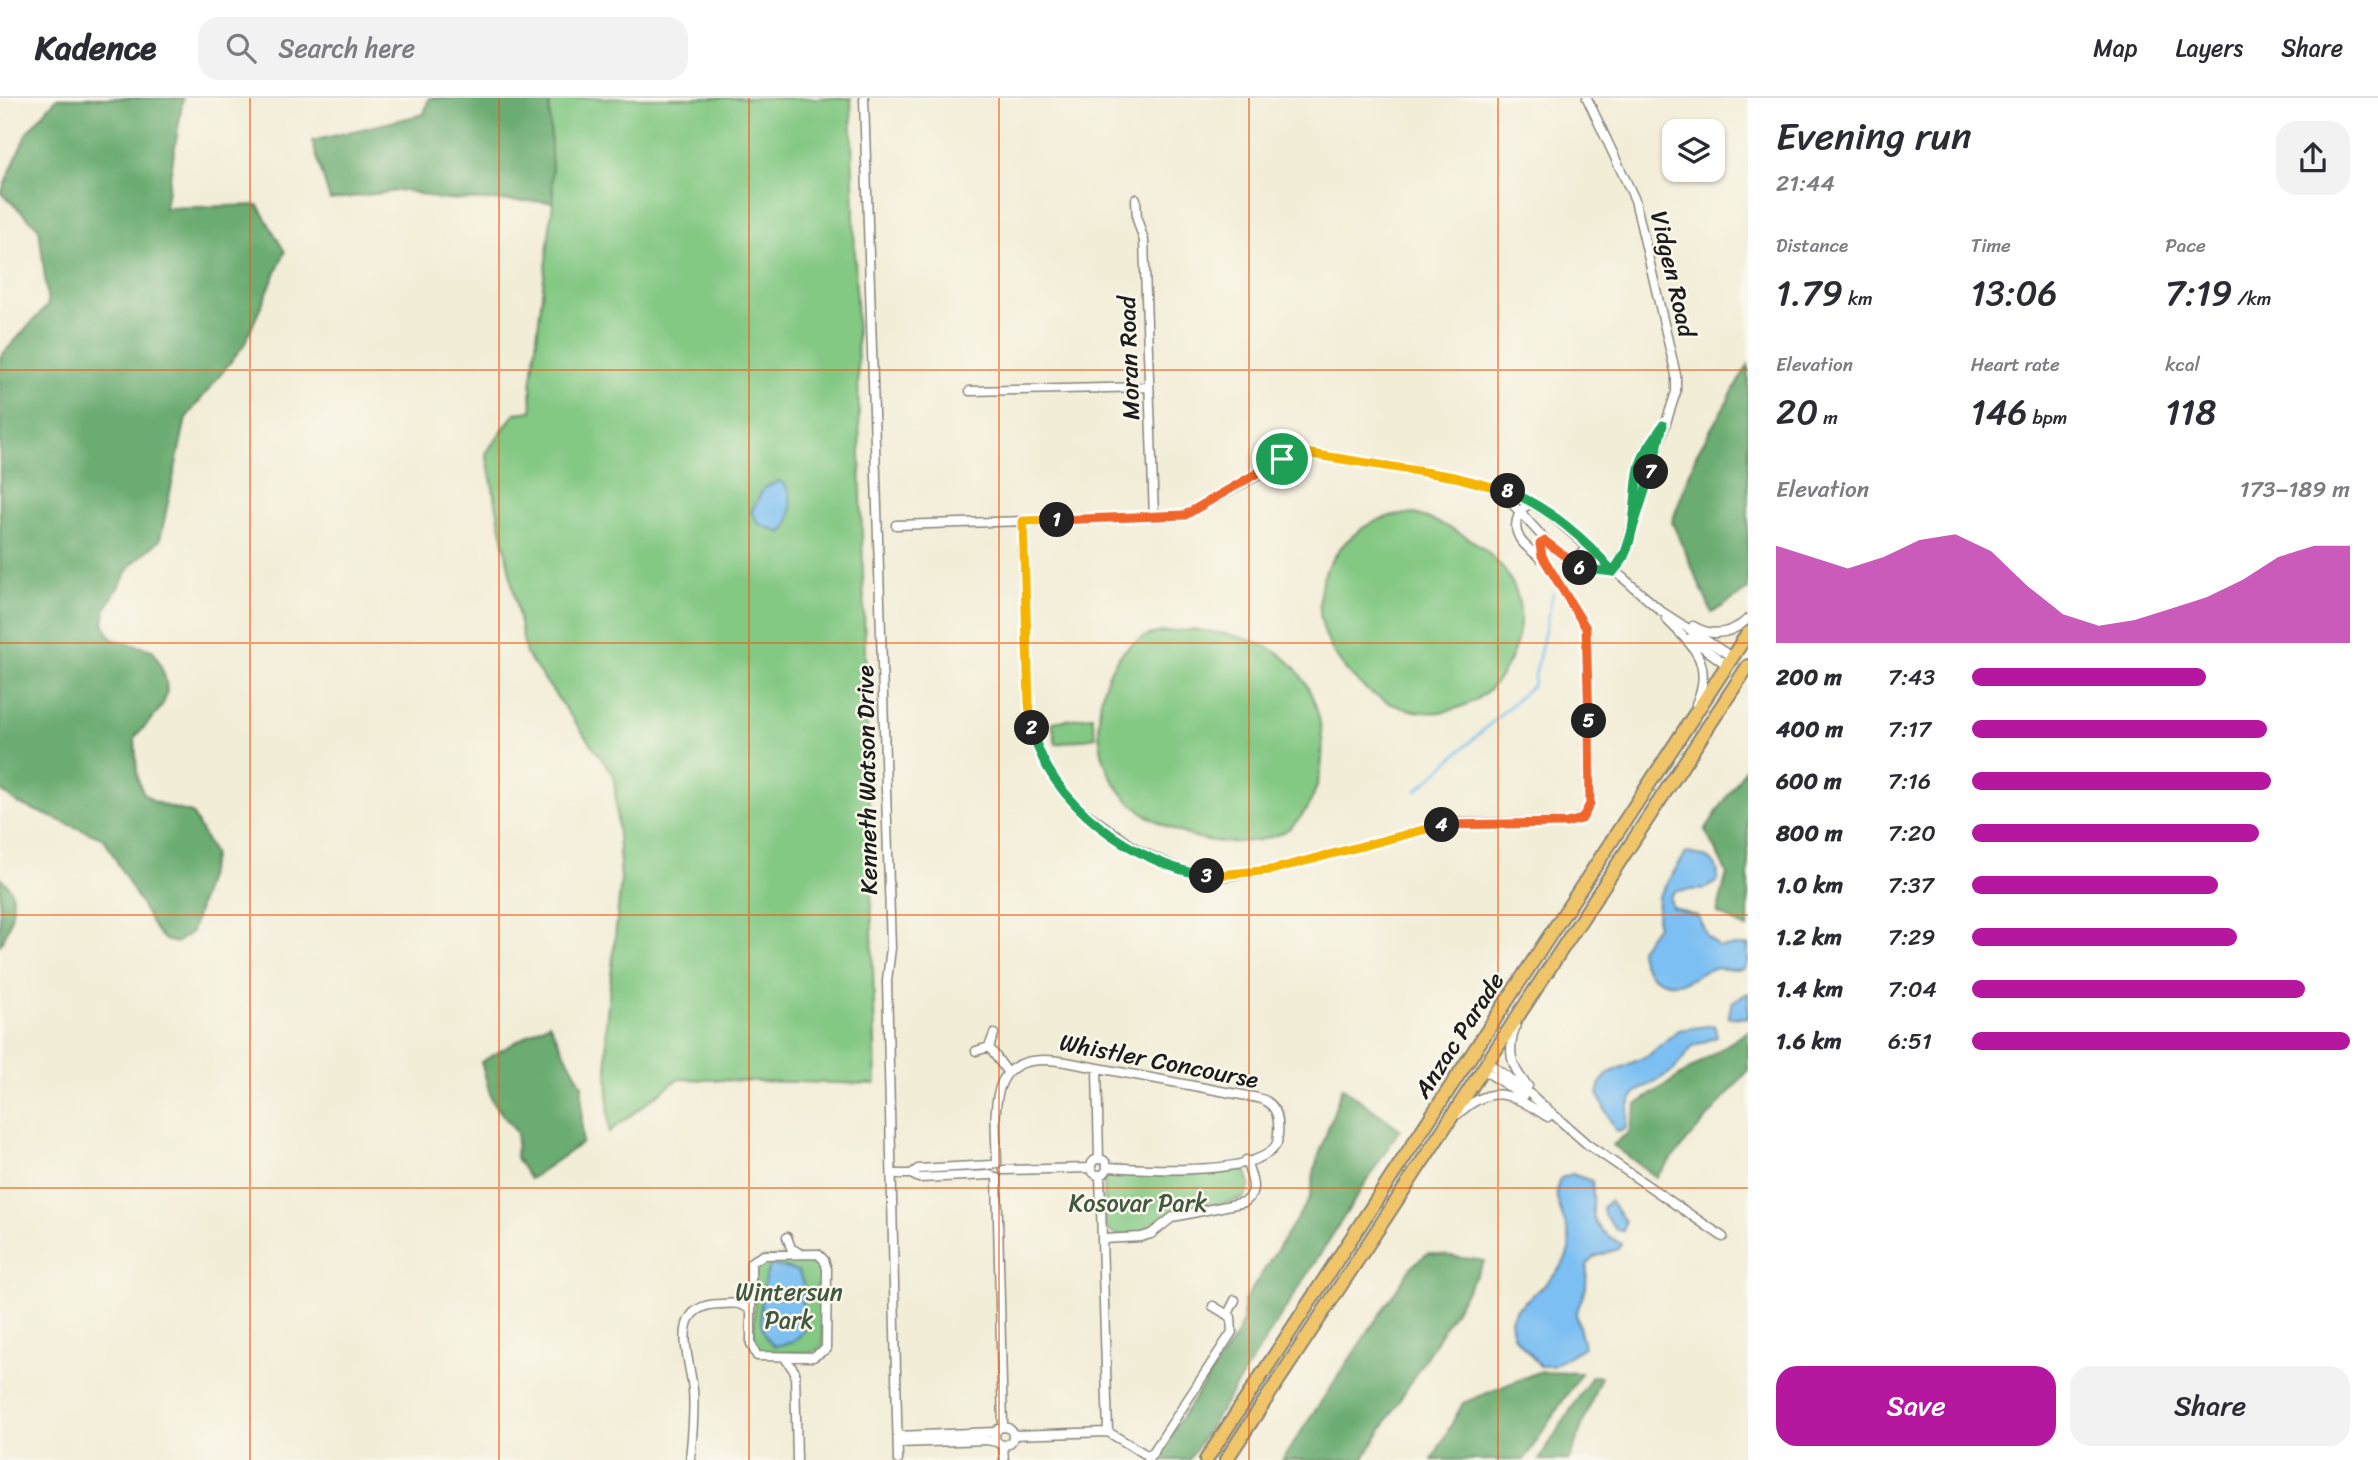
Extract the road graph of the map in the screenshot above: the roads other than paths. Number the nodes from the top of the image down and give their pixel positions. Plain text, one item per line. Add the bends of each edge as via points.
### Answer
1 (864, 98) edge
2 (1587, 98) edge
3 (1136, 199) dead end
4 (1149, 387) junction
5 (970, 391) dead end
6 (1489, 486) junction
7 (1533, 503) junction
8 (1519, 514) junction
9 (1154, 517) junction
10 (1023, 521) junction
11 (896, 525) dead end
12 (1545, 541) junction
13 (1588, 547) junction
14 (1545, 562) junction
15 (1573, 564) junction
16 (1613, 572) junction
17 (1650, 603) junction
18 (1748, 619) edge
19 (1748, 632) edge
20 (1729, 661) junction
21 (1747, 668) edge
22 (1683, 732) junction
23 (1524, 1006) junction
24 (994, 1034) dead end
25 (989, 1047) junction
26 (976, 1051) dead end
27 (1470, 1056) junction
28 (1484, 1065) junction
29 (1097, 1068) junction
30 (1008, 1073) junction
31 (1563, 1125) junction
32 (1444, 1128) junction
33 (1099, 1159) junction
34 (1245, 1160) junction
35 (998, 1166) junction
36 (1107, 1167) junction
37 (1091, 1168) junction
38 (893, 1174) junction
39 (911, 1174) junction
40 (1100, 1175) junction
41 (994, 1177) junction
42 (1723, 1237) dead end
43 (1102, 1239) junction
44 (775, 1254) junction
45 (801, 1254) junction
46 (750, 1291) junction
47 (1235, 1300) dead end
48 (736, 1303) junction
49 (1213, 1306) dead end
50 (750, 1310) junction
51 (1228, 1314) junction
52 (806, 1357) junction
53 (783, 1358) junction
54 (794, 1372) junction
55 (999, 1429) junction
56 (1108, 1432) junction
57 (1013, 1435) junction
58 (898, 1440) junction
59 (1000, 1444) junction
60 (1149, 1459) edge
61 (690, 1460) edge
62 (797, 1460) edge
63 (898, 1460) edge
64 (1004, 1460) edge
65 (1206, 1460) edge
66 (1226, 1460) edge

1 - 38 street, Kenneth Watson Drive via 882,603
2 - 16 street, Vidgen Road via 1630,185 1677,384 1623,558
3 - 4 street, Moran Road via 1144,241
4 - 5 street
4 - 9 street, Moran Road
6 - 7 street
6 - 8 street
6 - 9 street via 1292,451 1270,469 1193,512
7 - 8 street
7 - 13 street
8 - 12 street
8 - 14 street via 1519,537
9 - 10 street
10 - 11 street
10 - 14 street via 1029,703 1042,757 1063,792 1092,820 1168,865 1212,876 1271,870 1449,823 1566,823 1584,816 1590,804 1587,631
12 - 14 street via 1539,549
12 - 15 street
13 - 15 street
13 - 16 street
15 - 16 street
16 - 17 street
17 - 18 street via 1710,633 1731,631
17 - 20 street via 1693,641
17 - 22 street via 1692,646 1702,665 1703,687
19 - 20 main road, Anzac Parade
20 - 21 main road
20 - 22 main road, Anzac Parade
21 - 23 main road, Anzac Parade
22 - 27 main road, Anzac Parade
23 - 28 main road, Anzac Parade
23 - 31 street via 1511,1042 1513,1065
24 - 25 street
25 - 26 street
25 - 30 street
27 - 28 main road
27 - 65 main road, Anzac Parade
28 - 31 street
28 - 32 main road, Anzac Parade
29 - 30 street, Whistler Concourse via 1046,1058 1026,1061
29 - 33 street
29 - 34 street, Whistler Concourse via 1267,1101 1277,1112 1276,1147 1266,1156
30 - 35 street via 995,1095
31 - 32 street via 1515,1097 1496,1093 1476,1100
31 - 42 street
32 - 66 main road, Anzac Parade
33 - 36 street
33 - 37 street
34 - 36 street via 1196,1171
34 - 43 street via 1254,1188 1245,1202 1173,1217 1142,1237
35 - 37 street
35 - 39 street via 919,1169
35 - 41 street
35 - 41 street
36 - 40 street
37 - 40 street
38 - 39 street
38 - 58 street, Kenneth Watson Drive
39 - 41 street via 918,1178
40 - 43 street
41 - 55 street
43 - 56 street
44 - 45 street
44 - 45 street via 787,1237 792,1249
44 - 46 street via 752,1260
45 - 52 street via 822,1257 827,1269 828,1345 820,1355
46 - 48 street
46 - 50 street
47 - 51 street
48 - 50 street
48 - 61 street via 706,1306 687,1323 684,1341 694,1406
49 - 51 street
50 - 53 street via 753,1352
51 - 60 street via 1231,1334
52 - 53 street
52 - 54 street
53 - 54 street via 792,1363
54 - 62 street
55 - 57 street via 1009,1429
55 - 58 street
55 - 59 street
56 - 57 street
56 - 60 street
57 - 59 street via 1010,1443
58 - 59 street
58 - 63 street, Kenneth Watson Drive
59 - 64 street

